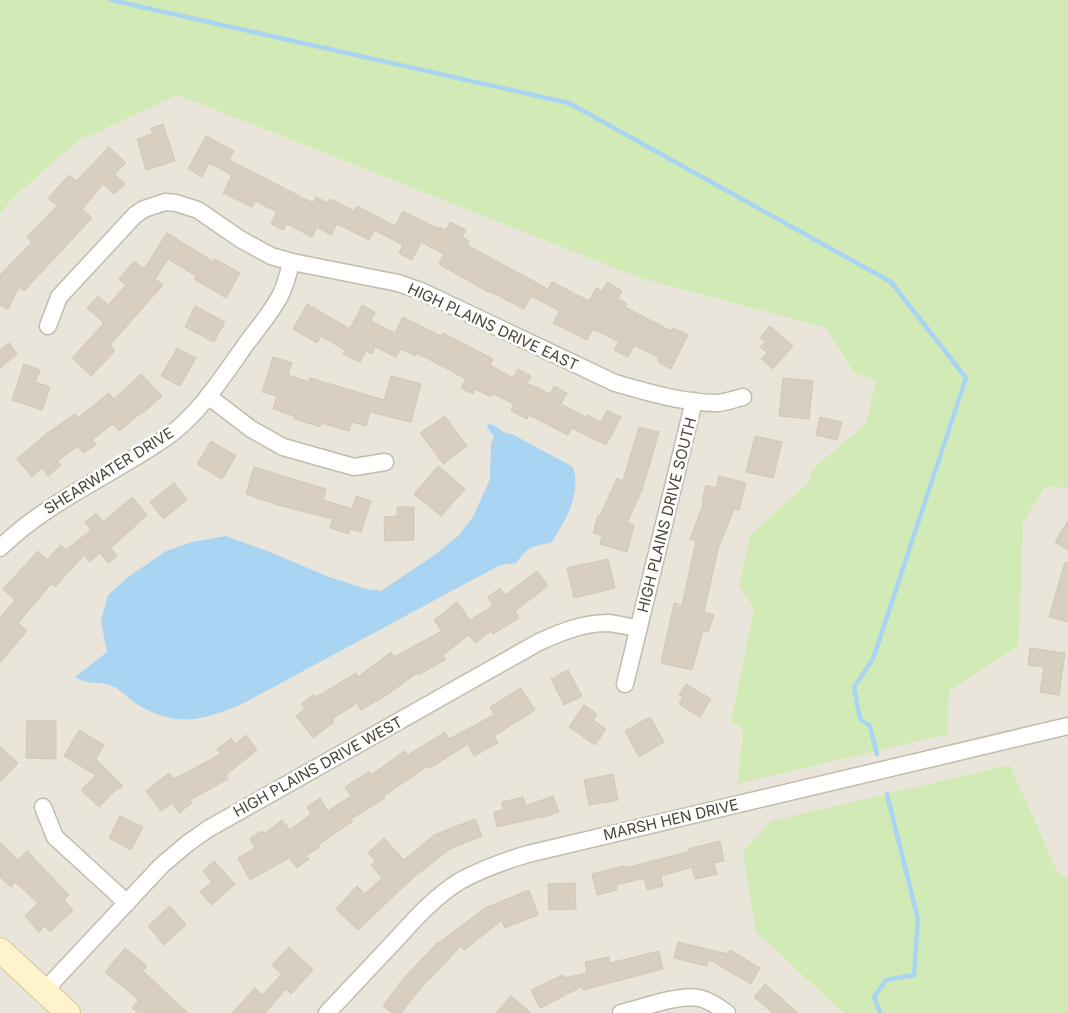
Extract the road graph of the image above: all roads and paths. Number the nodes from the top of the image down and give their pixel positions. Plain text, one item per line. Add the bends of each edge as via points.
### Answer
1 (292, 262) junction
2 (48, 326) dead end
3 (208, 396) junction
4 (743, 397) dead end
5 (694, 401) junction
6 (386, 462) dead end
7 (0, 548) edge
8 (639, 628) junction
9 (625, 684) dead end
10 (1068, 726) edge
11 (43, 807) dead end
12 (127, 903) junction
13 (0, 950) edge
14 (44, 991) junction
15 (68, 1013) edge
16 (327, 1013) edge
17 (622, 1013) edge
18 (727, 1013) edge

1 - 2 street, HIGH PLAINS DRIVE EAST via 256,249 198,210 165,202 135,215 58,297
1 - 3 street, SHEARWATER DRIVE via 271,310
1 - 5 street, HIGH PLAINS DRIVE EAST via 398,283 615,383
3 - 6 street via 282,448 354,467
3 - 7 street, SHEARWATER DRIVE via 165,438 37,516
4 - 5 street, HIGH PLAINS DRIVE EAST via 718,403
5 - 8 street, HIGH PLAINS DRIVE SOUTH
8 - 9 street, HIGH PLAINS DRIVE SOUTH
8 - 12 street, HIGH PLAINS DRIVE WEST via 587,625 539,642 208,829 162,865
10 - 16 street, MARSH HEN DRIVE via 503,861 479,871 439,896
11 - 12 street via 56,837
12 - 14 street, HIGH PLAINS DRIVE WEST
13 - 14 street
14 - 15 street
17 - 18 street via 682,998 699,998

